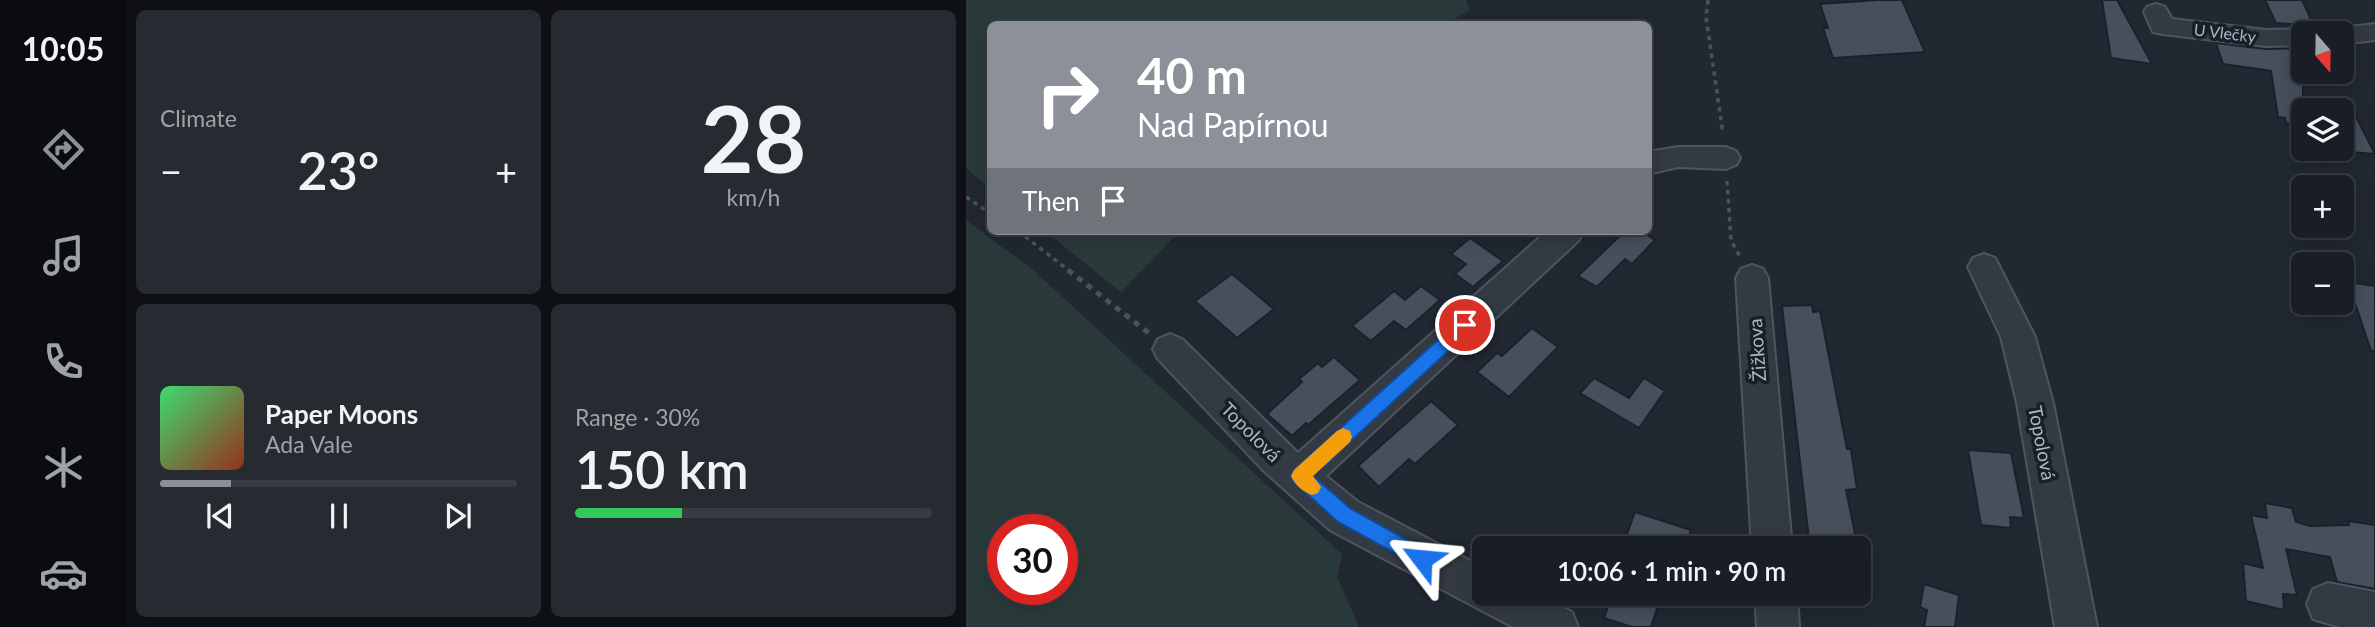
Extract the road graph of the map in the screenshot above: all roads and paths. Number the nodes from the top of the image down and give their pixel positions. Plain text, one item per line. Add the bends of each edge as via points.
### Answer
1 (1708, 0) edge
2 (2157, 12) dead end
3 (2375, 32) edge
4 (2354, 35) edge
5 (2291, 37) edge
6 (1726, 158) junction
7 (1652, 162) edge
8 (966, 197) edge
9 (987, 211) edge
10 (1023, 235) edge
11 (1564, 235) edge
12 (1984, 267) dead end
13 (1752, 278) joint
14 (1170, 349) joint
15 (1300, 476) junction
16 (1771, 536) edge
17 (1472, 584) edge
18 (2328, 604) dead end
19 (1516, 606) edge
20 (1777, 606) edge
21 (2375, 613) edge
22 (1557, 627) edge
23 (1778, 627) edge
24 (2076, 627) edge

1 - 6 path via 1706,18
2 - 5 street, U Vlečky via 2162,26
3 - 4 street
6 - 7 street via 1678,157
6 - 13 path via 1731,240
8 - 9 path
10 - 14 path
11 - 15 street
12 - 24 street, Topolová via 2018,337 2032,390
13 - 16 street, Žižkova
14 - 15 street, Topolová via 1276,458
15 - 17 street, Topolová via 1344,516
18 - 21 street
19 - 22 street
20 - 23 street

